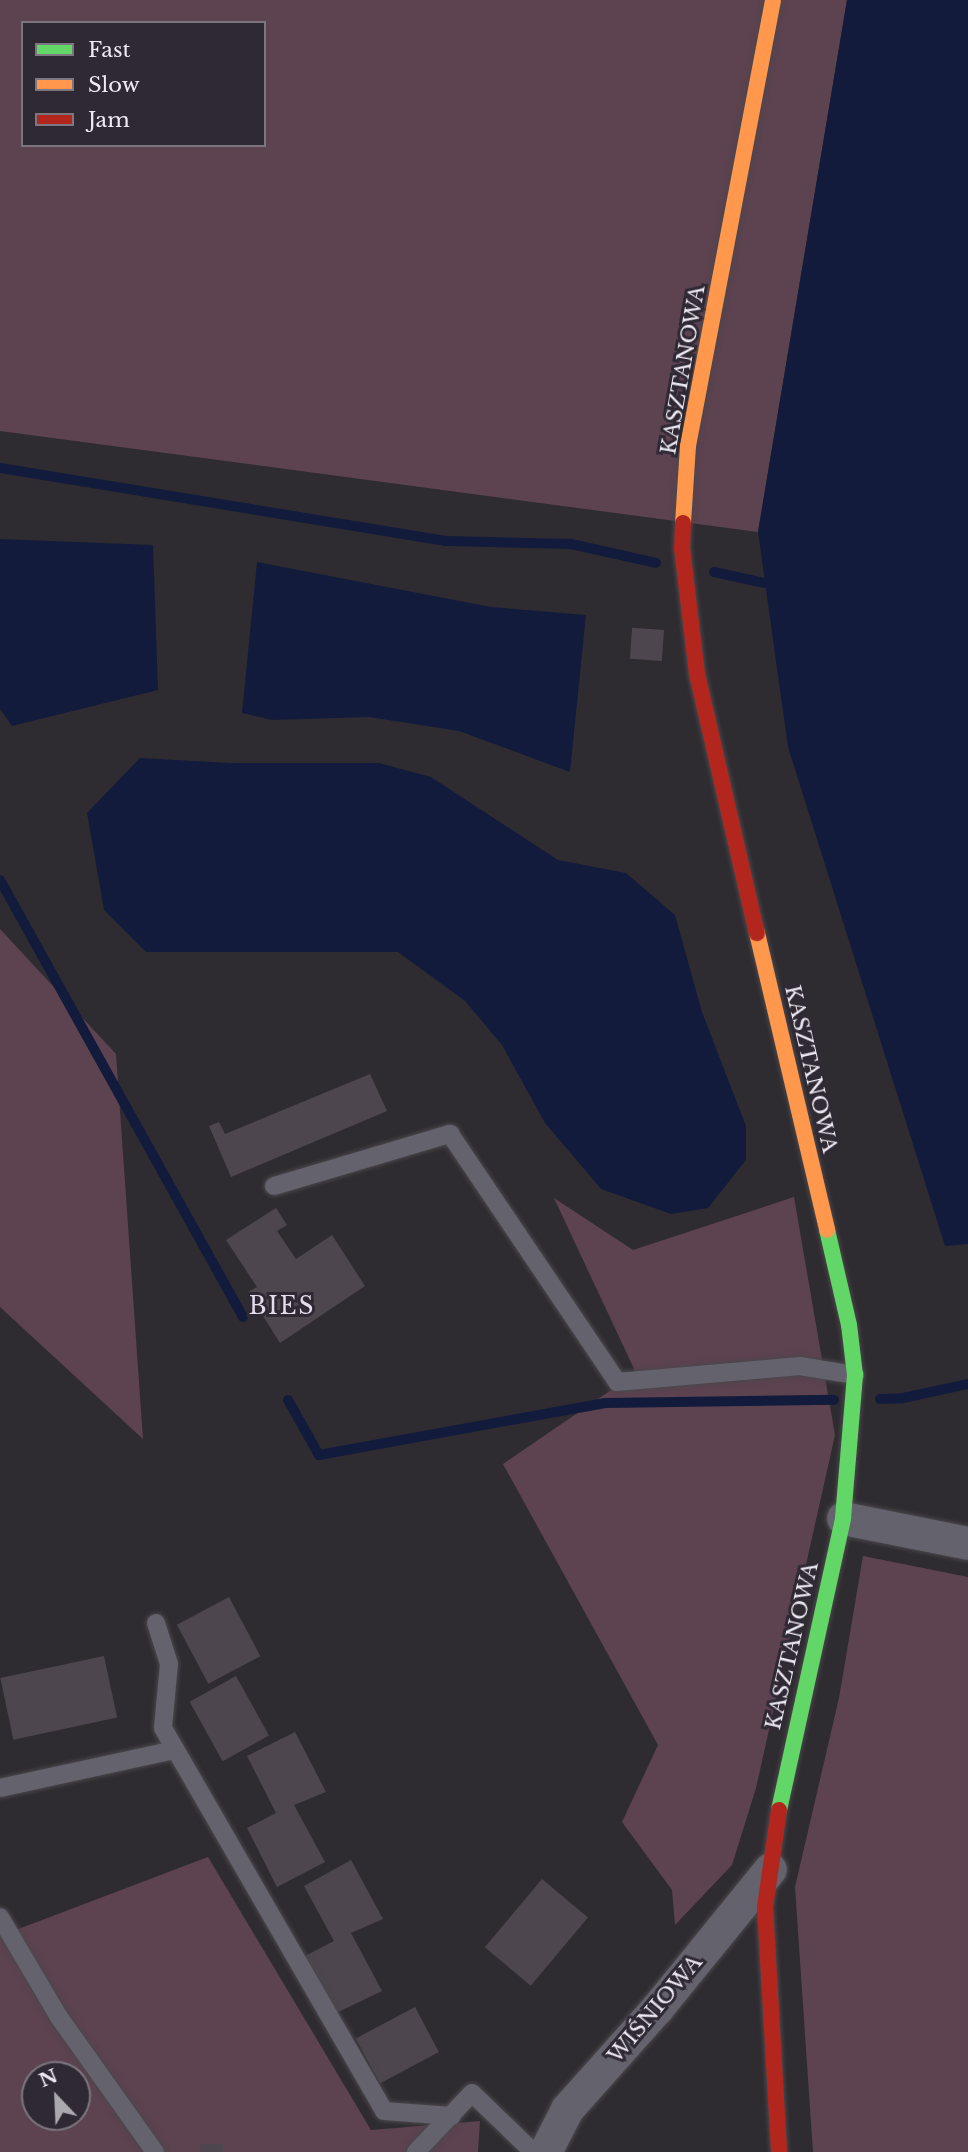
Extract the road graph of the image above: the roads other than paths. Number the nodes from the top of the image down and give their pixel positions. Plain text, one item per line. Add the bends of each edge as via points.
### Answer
1 (773, 0) edge
2 (274, 1186) dead end
3 (855, 1375) junction
4 (843, 1518) junction
5 (968, 1543) edge
6 (156, 1623) dead end
7 (175, 1750) junction
8 (0, 1788) edge
9 (770, 1868) junction
10 (0, 1917) edge
11 (452, 2116) junction
12 (155, 2152) edge
13 (416, 2152) edge
14 (533, 2152) edge
15 (545, 2152) edge
16 (779, 2152) edge

1 - 3 street, KASZTANOWA via 688,446 682,548 697,674 849,1325
2 - 3 lane via 450,1134 617,1382 800,1366
3 - 4 street, KASZTANOWA
4 - 5 street
4 - 9 street, KASZTANOWA via 784,1774
6 - 7 lane via 169,1664 163,1728
7 - 8 lane
7 - 11 lane via 384,2110
9 - 15 street, WIŚNIOWA via 657,2008 567,2109
9 - 16 street, KASZTANOWA via 765,1907
10 - 12 lane via 59,2017
11 - 13 lane
11 - 14 lane via 472,2093

